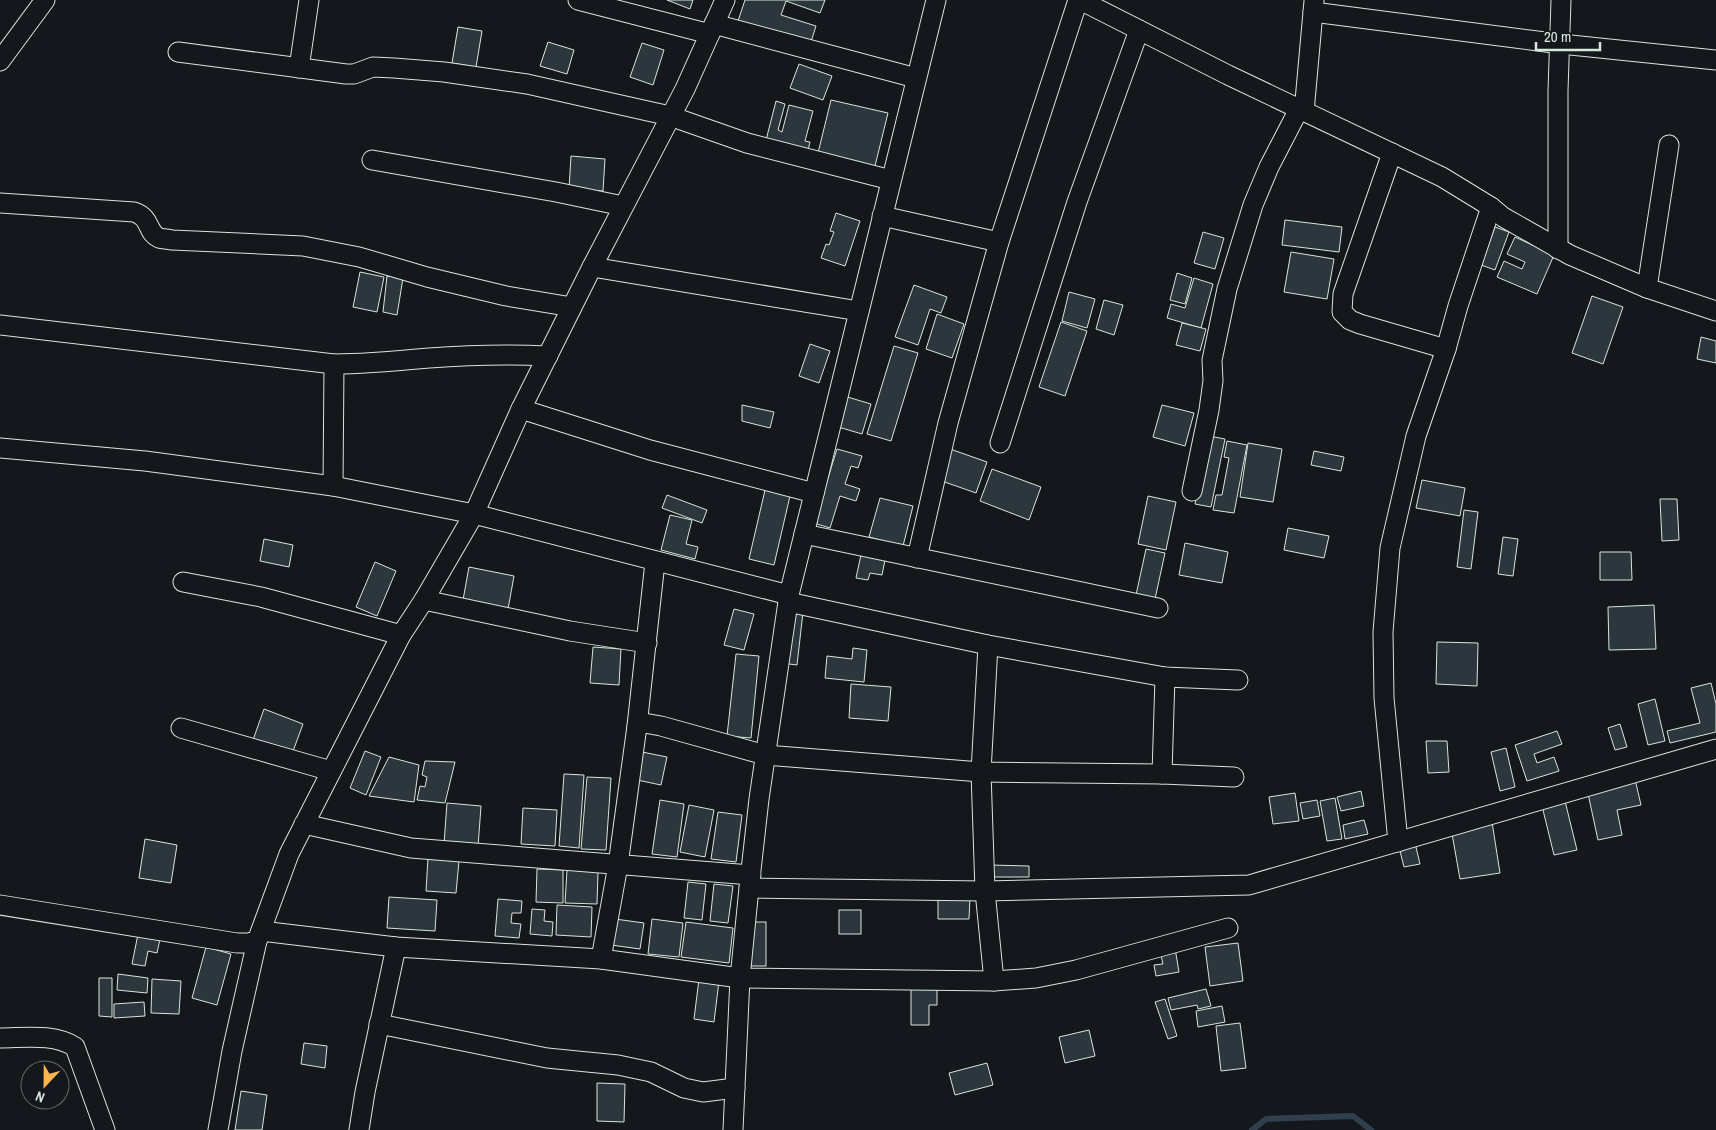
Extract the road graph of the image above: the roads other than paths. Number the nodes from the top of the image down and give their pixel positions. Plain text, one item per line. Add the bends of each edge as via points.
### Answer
1 (45, 0) edge
2 (309, 0) edge
3 (578, 0) edge
4 (725, 0) edge
5 (936, 0) edge
6 (1079, 0) edge
7 (1561, 0) edge
8 (1313, 6) edge
9 (712, 29) junction
10 (1139, 30) junction
11 (1561, 44) junction
12 (178, 52) dead end
13 (1716, 60) edge
14 (0, 61) edge
15 (299, 68) junction
16 (916, 78) junction
17 (1302, 110) junction
18 (670, 116) junction
19 (1669, 145) dead end
20 (1392, 152) junction
21 (372, 160) dead end
22 (891, 180) junction
23 (0, 203) edge
24 (624, 206) junction
25 (1491, 208) junction
26 (882, 216) junction
27 (999, 242) junction
28 (1558, 249) junction
29 (592, 267) junction
30 (1647, 288) junction
31 (572, 307) junction
32 (859, 311) junction
33 (1716, 311) edge
34 (0, 325) edge
35 (1446, 349) junction
36 (548, 356) junction
37 (334, 364) junction
38 (521, 409) junction
39 (1000, 443) dead end
40 (0, 448) edge
41 (333, 486) junction
42 (1192, 491) dead end
43 (814, 493) junction
44 (474, 514) junction
45 (804, 534) junction
46 (917, 558) junction
47 (655, 562) junction
48 (183, 582) dead end
49 (788, 598) junction
50 (424, 600) junction
51 (1158, 608) dead end
52 (401, 635) junction
53 (647, 643) junction
54 (988, 645) junction
55 (1165, 677) junction
56 (1238, 680) dead end
57 (638, 726) junction
58 (181, 728) dead end
59 (1716, 749) edge
60 (765, 755) junction
61 (331, 771) junction
62 (981, 772) junction
63 (1162, 774) junction
64 (1234, 777) dead end
65 (304, 824) junction
66 (1398, 842) junction
67 (618, 865) junction
68 (750, 882) junction
69 (985, 891) junction
70 (0, 906) edge
71 (1228, 928) dead end
72 (259, 936) junction
73 (396, 947) junction
74 (600, 959) junction
75 (740, 978) junction
76 (994, 981) junction
77 (380, 1024) junction
78 (0, 1038) edge
79 (735, 1088) junction
80 (105, 1130) edge
81 (218, 1130) edge
82 (359, 1130) edge
83 (734, 1130) edge

1 - 14 street
2 - 15 street
3 - 9 street
4 - 9 street
5 - 16 street
6 - 10 street
6 - 27 street
7 - 11 street
8 - 11 street
8 - 17 street
9 - 16 street
9 - 18 street
10 - 17 street
10 - 39 street via 1077,202
11 - 13 street
11 - 28 street
12 - 15 street
15 - 18 street via 346,74 373,68 444,72 527,84
16 - 22 street
17 - 20 street
17 - 42 street via 1269,167 1253,205 1227,289 1212,360 1209,410
18 - 22 street via 747,143
18 - 24 street
19 - 30 street
20 - 25 street via 1442,177
20 - 35 street via 1343,294 1342,312 1360,324
21 - 24 street
22 - 26 street
23 - 31 street via 134,212 142,214 150,231 165,239 303,246 360,257 506,296
24 - 29 street
25 - 28 street
25 - 35 street
26 - 27 street
26 - 32 street
27 - 46 street via 948,423
28 - 30 street
29 - 31 street
29 - 32 street
30 - 33 street
31 - 36 street
32 - 43 street
34 - 37 street
35 - 66 street via 1416,436 1390,548 1383,632 1384,698
36 - 37 street via 512,354
36 - 38 street
37 - 41 street
38 - 43 street via 650,450
38 - 44 street
40 - 41 street via 145,461
41 - 44 street
43 - 45 street
44 - 47 street
44 - 50 street
45 - 46 street
45 - 49 street
46 - 51 street
47 - 49 street
47 - 53 street
48 - 52 street via 261,597
49 - 54 street
49 - 60 street
50 - 52 street
50 - 53 street via 570,631
52 - 61 street
53 - 57 street
54 - 55 street
54 - 62 street
55 - 56 street
55 - 63 street
57 - 60 street via 644,723 661,726
57 - 67 street
58 - 61 street
59 - 66 street
60 - 62 street
60 - 68 street
61 - 65 street
62 - 63 street
62 - 69 street
63 - 64 street
65 - 67 street via 411,848
65 - 72 street via 289,854
66 - 69 street via 1250,885
67 - 68 street
67 - 74 street
68 - 69 street
68 - 75 street
69 - 76 street
70 - 72 street via 237,943 248,943
71 - 76 street via 1076,970 1036,978
72 - 73 street
72 - 81 street via 232,1051
73 - 74 street
73 - 77 street
74 - 75 street
75 - 76 street
75 - 79 street
77 - 79 street via 547,1058 618,1065 651,1072 684,1088 703,1092
77 - 82 street
78 - 80 street via 46,1038 75,1046
79 - 83 street

